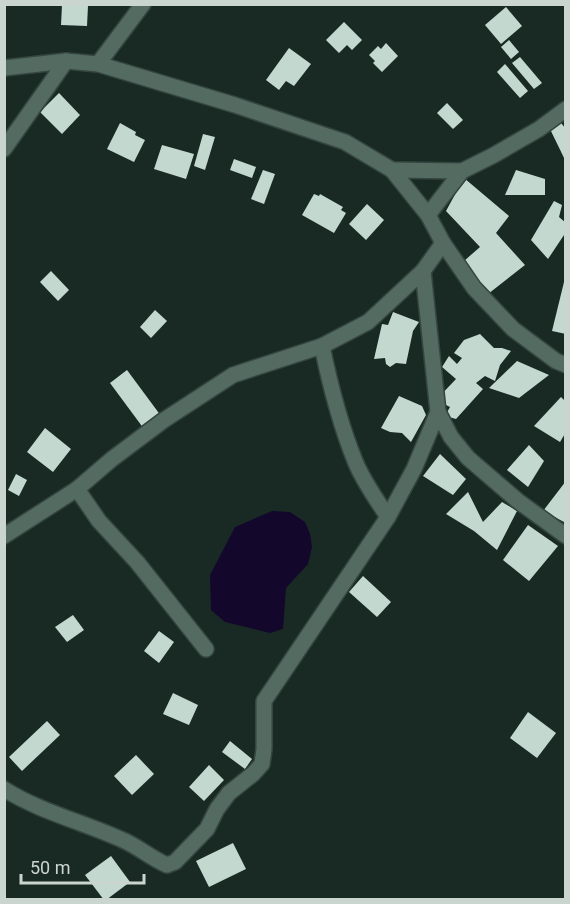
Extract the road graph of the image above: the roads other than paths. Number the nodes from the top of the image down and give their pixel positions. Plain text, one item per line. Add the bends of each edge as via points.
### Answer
1 (143, 4) edge
2 (66, 61) junction
3 (98, 64) junction
4 (4, 68) edge
5 (566, 109) edge
6 (4, 148) edge
7 (392, 170) junction
8 (462, 171) junction
9 (428, 215) junction
10 (443, 243) junction
11 (423, 271) junction
12 (322, 346) junction
13 (566, 365) edge
14 (438, 412) junction
15 (77, 489) junction
16 (388, 517) junction
17 (4, 536) edge
18 (566, 536) edge
19 (206, 649) dead end
20 (4, 789) edge

1 - 3 street
2 - 3 street
2 - 4 street
2 - 6 street
3 - 7 street via 345,142
5 - 8 street via 539,129
7 - 8 street
7 - 9 street
8 - 9 street
9 - 10 street
10 - 11 street
10 - 13 street via 474,288 513,329
11 - 12 street via 368,322
11 - 14 street
12 - 15 street via 233,375 164,420
12 - 16 street via 355,463
14 - 16 street
14 - 18 street via 468,458
15 - 17 street
15 - 19 street
16 - 20 street via 264,701 262,764 229,794 207,829 175,862 167,865 128,843

